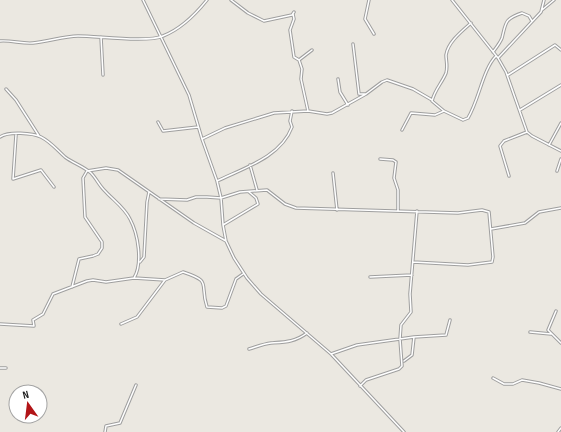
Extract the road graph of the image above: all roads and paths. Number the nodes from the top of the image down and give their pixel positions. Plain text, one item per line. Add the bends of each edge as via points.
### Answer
1 (143, 0) edge
2 (207, 0) edge
3 (231, 0) edge
4 (370, 0) edge
5 (452, 0) edge
6 (544, 0) edge
7 (554, 0) edge
8 (541, 12) junction
9 (532, 22) junction
10 (471, 23) junction
11 (374, 34) dead end
12 (101, 37) junction
13 (162, 37) junction
14 (0, 41) edge
15 (354, 44) dead end
16 (312, 50) dead end
17 (561, 50) edge
18 (493, 52) junction
19 (496, 56) junction
20 (498, 58) junction
21 (299, 60) junction
22 (103, 75) dead end
23 (508, 75) junction
24 (338, 79) dead end
25 (561, 85) edge
26 (6, 89) dead end
27 (359, 94) junction
28 (366, 94) junction
29 (360, 99) junction
30 (432, 101) junction
31 (348, 105) junction
32 (308, 110) junction
33 (520, 110) junction
34 (292, 111) junction
35 (444, 111) junction
36 (158, 122) dead end
37 (561, 123) edge
38 (198, 127) junction
39 (402, 130) dead end
40 (527, 132) junction
41 (16, 135) junction
42 (39, 136) junction
43 (0, 137) edge
44 (202, 139) junction
45 (549, 145) junction
46 (561, 151) edge
47 (380, 159) dead end
48 (561, 159) edge
49 (250, 165) junction
50 (557, 170) dead end
51 (87, 171) junction
52 (333, 173) dead end
53 (510, 176) dead end
54 (217, 181) junction
55 (54, 187) dead end
56 (257, 190) junction
57 (149, 192) junction
58 (249, 192) junction
59 (221, 198) junction
60 (159, 199) junction
61 (561, 208) edge
62 (337, 210) junction
63 (398, 210) junction
64 (417, 211) junction
65 (223, 225) junction
66 (491, 229) junction
67 (226, 241) junction
68 (140, 262) junction
69 (414, 262) junction
70 (244, 274) junction
71 (412, 275) junction
72 (370, 277) dead end
73 (134, 278) junction
74 (165, 280) junction
75 (72, 287) junction
76 (556, 311) dead end
77 (450, 320) dead end
78 (0, 324) edge
79 (121, 324) dead end
80 (530, 332) dead end
81 (307, 333) junction
82 (551, 334) junction
83 (414, 337) junction
84 (400, 340) junction
85 (561, 343) edge
86 (249, 349) dead end
87 (331, 354) junction
88 (403, 361) junction
89 (0, 368) edge
90 (6, 368) dead end
91 (493, 378) dead end
92 (136, 384) dead end
93 (360, 386) junction
94 (561, 389) edge
95 (561, 428) edge
96 (105, 432) edge
97 (404, 432) edge
98 (558, 432) edge

1 - 13 street
2 - 13 street via 194,16
3 - 21 street via 260,20 268,21 294,13 290,32 294,57
4 - 11 street via 365,19
5 - 10 street
6 - 8 street
7 - 8 street
8 - 9 street
9 - 18 street via 529,16 522,13 508,19 504,24 501,40
9 - 20 street
10 - 18 street
10 - 30 street via 449,47 446,54 446,71
12 - 13 street
12 - 14 street via 64,37 31,44 15,40
12 - 22 street
13 - 38 street via 189,95
15 - 27 street
16 - 21 street
17 - 23 street via 555,45
18 - 19 street
19 - 20 street
19 - 35 street via 468,118 463,120
20 - 23 street
21 - 32 street
23 - 33 street
24 - 31 street via 340,92
25 - 33 street
26 - 42 street
27 - 28 street
27 - 29 street
28 - 29 street
28 - 30 street via 387,80 413,89
29 - 31 street
30 - 35 street
31 - 32 street via 327,114
32 - 34 street
33 - 40 street
34 - 44 street via 274,113 225,128
34 - 49 street via 292,127 285,142 265,158
35 - 39 street via 435,115 411,113
36 - 38 street via 163,131
37 - 45 street
38 - 44 street
40 - 45 street
40 - 53 street via 504,141 500,146
41 - 42 street via 22,133
41 - 43 street via 4,134
41 - 55 street via 13,179 40,170
42 - 51 street
44 - 54 street
45 - 46 street
47 - 63 street via 396,162 394,178 398,190
48 - 50 street
49 - 54 street
49 - 56 street
51 - 57 street via 106,168 118,170
51 - 68 street via 131,220
51 - 75 street via 83,178 85,217 102,242 102,248 98,254 78,260
52 - 62 street
54 - 59 street
56 - 58 street
56 - 62 street via 267,190 285,204 296,208
57 - 60 street
57 - 68 street via 144,256
58 - 59 street
58 - 65 street via 258,204
59 - 60 street
59 - 65 street
60 - 67 street
61 - 66 street via 539,212 525,223
62 - 63 street
63 - 64 street
64 - 66 street via 458,213 486,210 489,212
64 - 69 street via 416,246 412,259
65 - 67 street
66 - 69 street via 492,262 468,265
67 - 70 street
68 - 73 street via 139,271
69 - 71 street
70 - 74 street via 236,279 226,306 222,308 207,307 203,281 200,278 183,272
70 - 81 street via 262,294
71 - 72 street
71 - 84 street via 411,312 401,325
73 - 74 street
73 - 75 street via 106,282 93,280
74 - 79 street via 137,317
75 - 78 street via 53,294 43,314 33,320 34,326
76 - 82 street via 548,328
77 - 83 street via 446,335
80 - 82 street
81 - 86 street via 281,344 267,344
81 - 87 street
82 - 85 street
83 - 84 street
83 - 88 street via 412,355
84 - 87 street via 357,345
84 - 88 street
87 - 93 street
88 - 93 street via 399,369 366,380
89 - 90 street
91 - 94 street via 504,384 514,384 522,380
92 - 96 street via 120,423 106,426
93 - 97 street
95 - 98 street

